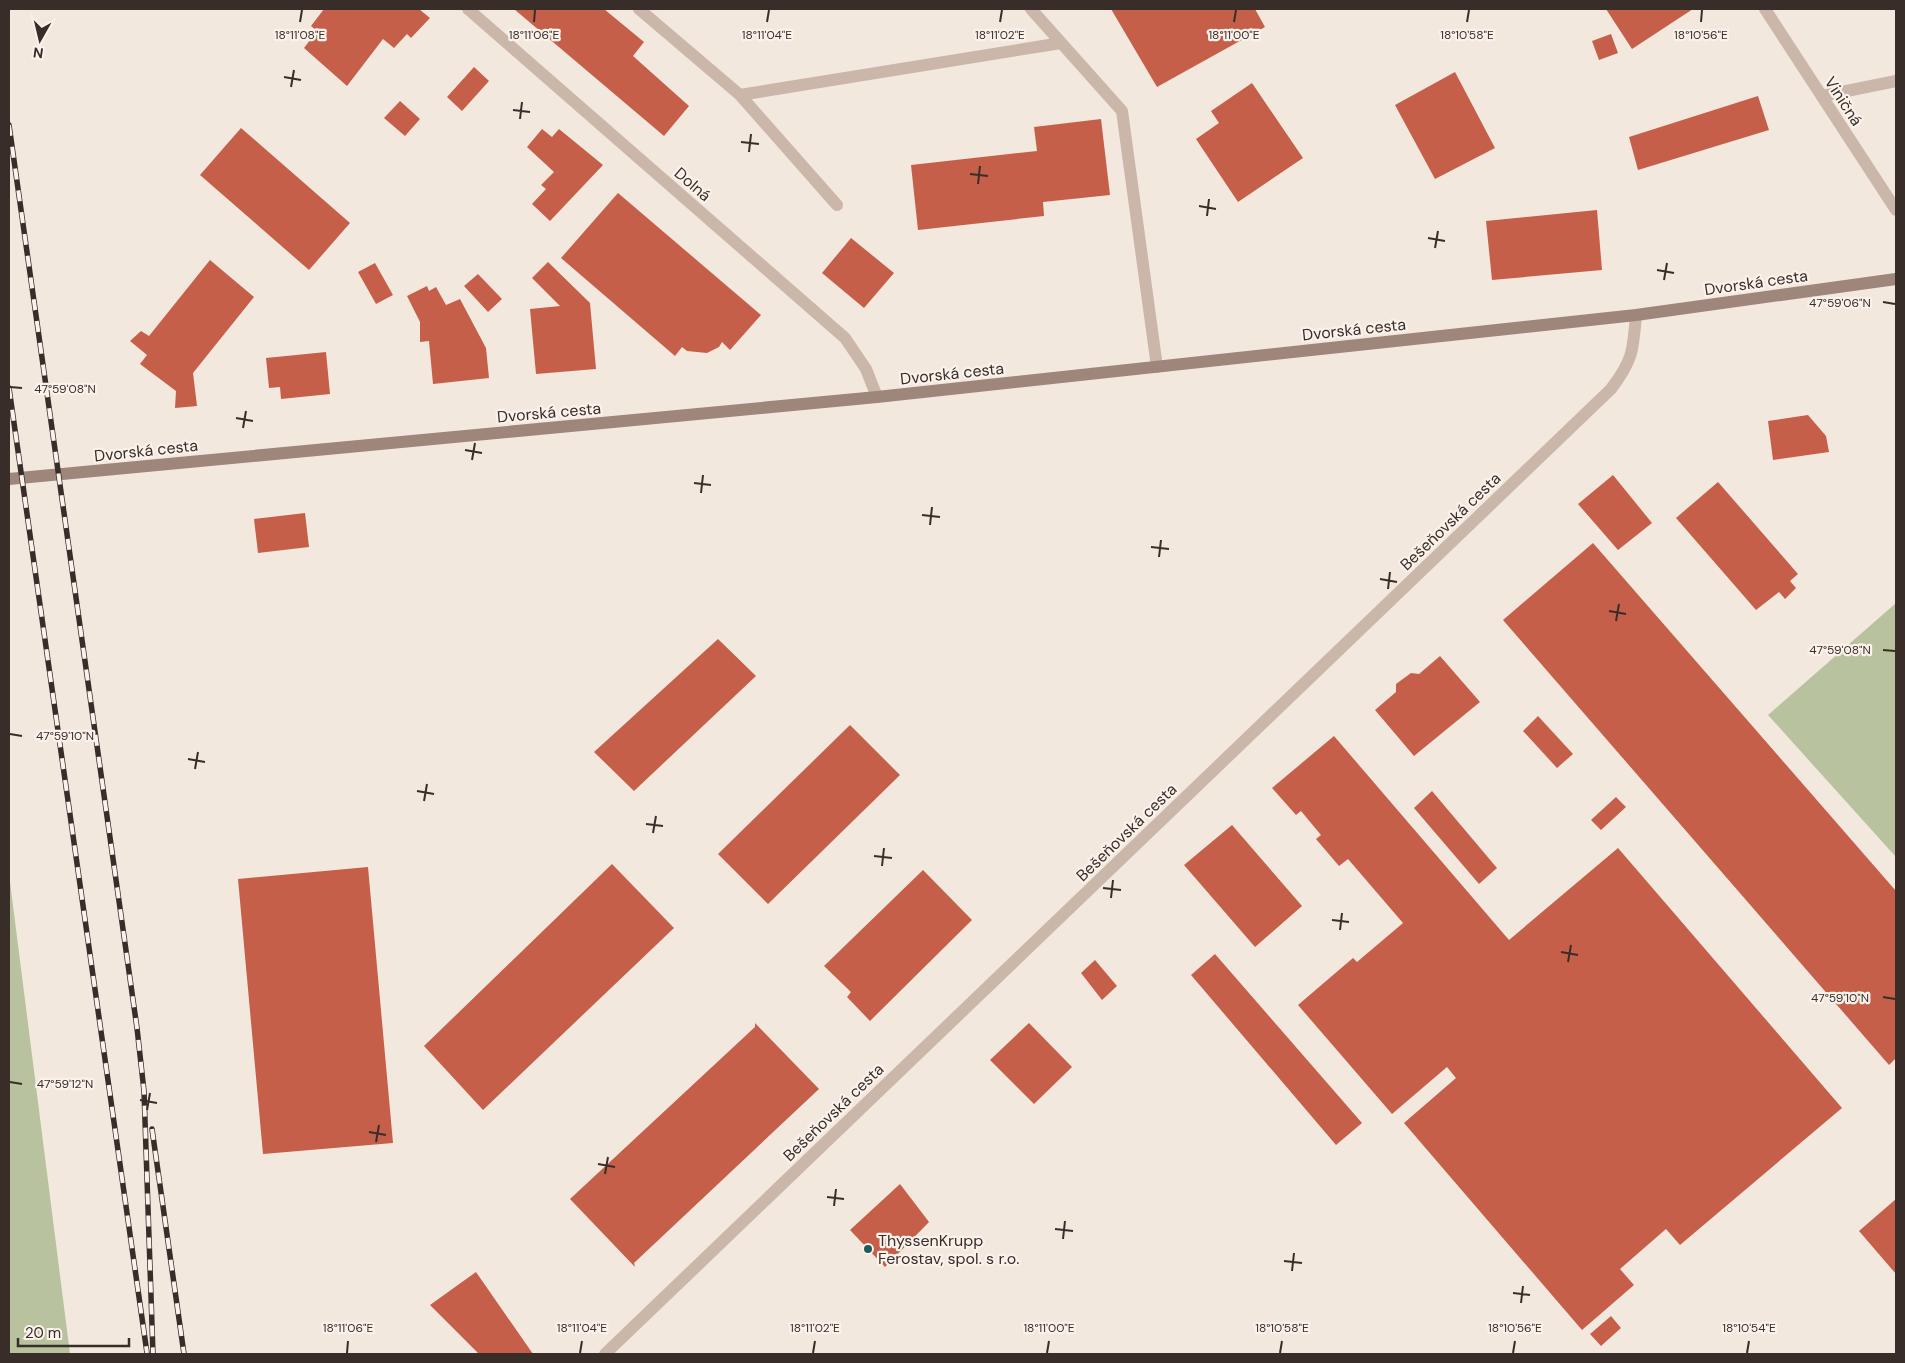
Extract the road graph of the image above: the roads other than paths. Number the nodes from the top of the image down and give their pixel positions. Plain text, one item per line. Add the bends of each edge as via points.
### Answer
1 (468, 9) edge
2 (639, 9) edge
3 (1031, 9) edge
4 (1765, 9) edge
5 (1061, 43) junction
6 (1896, 81) edge
7 (740, 95) junction
8 (1822, 96) junction
9 (837, 205) dead end
10 (1896, 210) edge
11 (1896, 278) edge
12 (1636, 315) junction
13 (1157, 366) junction
14 (877, 397) junction
15 (9, 479) edge
16 (605, 1354) edge

1 - 14 street, Dolná via 845,338 866,369
2 - 7 street
3 - 5 street
4 - 8 street, Viničná
5 - 7 street
5 - 13 street via 1122,112
6 - 8 street
7 - 9 street
8 - 10 street, Viničná
11 - 12 street, Dvorská cesta
12 - 13 street, Dvorská cesta
12 - 16 street, Bešeňovská cesta via 1633,353 1611,389
13 - 14 street, Dvorská cesta
14 - 15 street, Dvorská cesta

